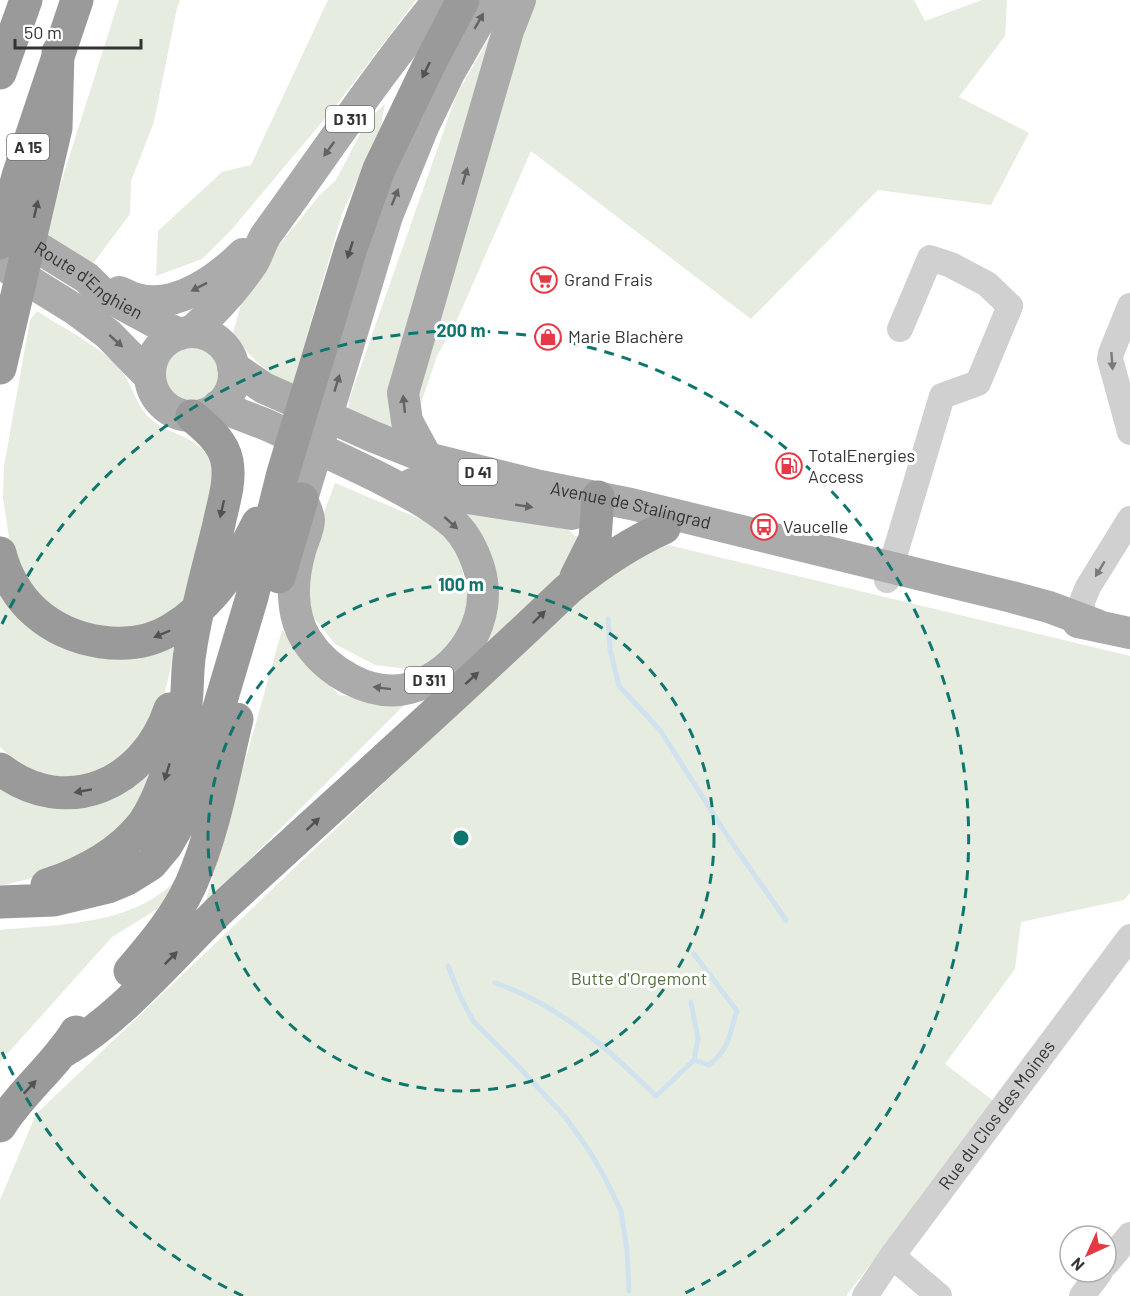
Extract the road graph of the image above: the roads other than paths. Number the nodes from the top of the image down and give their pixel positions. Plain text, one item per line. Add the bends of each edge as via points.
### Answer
1 (26, 0) edge
2 (77, 0) edge
3 (439, 0) edge
4 (463, 0) edge
5 (490, 0) edge
6 (520, 0) edge
7 (58, 52) junction
8 (0, 73) edge
9 (0, 224) edge
10 (263, 240) junction
11 (0, 243) edge
12 (0, 263) edge
13 (87, 278) junction
14 (1130, 306) edge
15 (900, 329) dead end
16 (186, 333) junction
17 (233, 367) junction
18 (0, 368) edge
19 (150, 377) junction
20 (205, 411) junction
21 (1130, 432) edge
22 (427, 458) junction
23 (365, 471) junction
24 (283, 473) junction
25 (302, 499) junction
26 (597, 508) junction
27 (1130, 519) edge
28 (664, 528) junction
29 (0, 552) edge
30 (889, 573) junction
31 (568, 589) junction
32 (1085, 622) junction
33 (1130, 633) edge
34 (191, 644) junction
35 (238, 716) junction
36 (0, 769) edge
37 (1, 908) edge
38 (1130, 937) edge
39 (64, 1051) junction
40 (0, 1126) edge
41 (1130, 1235) edge
42 (1118, 1250) edge
43 (892, 1256) junction
44 (866, 1296) edge
45 (939, 1296) edge

1 - 8 highway
2 - 7 highway, A 15
3 -> 10 main road, D 311 via 375,81
4 -> 24 highway via 379,169
25 -> 5 main road, D 311 via 387,216 423,127
22 -> 6 main road via 407,421 403,393
7 - 11 highway, A 15
18 -> 7 highway via 56,128
9 - 13 main road, Route d'Enghien / D 311
10 -> 13 main road, D 311 via 205,284 163,300 137,299
10 - 16 main road, D 311 via 253,262 232,290
12 -> 19 main road, Route d'Enghien via 108,334
13 - 16 main road, Route d'Enghien via 103,294 162,326
14 -> 21 street via 1110,359
15 - 30 street via 930,258 987,284 1010,306 978,383 942,396
16 - 17 main road via 201,333 219,342 231,357
16 - 19 main road via 157,350
17 - 20 main road via 230,392
17 - 22 main road, Avenue de Stalingrad / D 41 via 275,393
19 - 20 main road via 153,390 166,407 178,413
20 - 23 main road via 267,424
20 -> 34 highway via 227,461 227,489
22 - 26 main road, Avenue de Stalingrad / D 41 via 540,486
23 -> 25 main road, D 311 via 440,513 476,555 484,594 482,613 462,652 431,680 408,688 386,689 355,683 320,658 307,640 298,625 294,606 299,554 309,520
23 -> 26 main road, Avenue de Stalingrad / D 41 via 461,497
24 -> 29 highway via 226,579 194,612 156,637 109,643 61,629 35,612 19,594
24 - 37 highway via 252,597 192,796 166,846 151,864 108,887
25 - 35 highway
26 - 28 main road, Avenue de Stalingrad / D 41
26 - 30 main road, Avenue de Stalingrad / D 41
26 - 31 highway via 596,539
27 -> 32 street via 1088,587 1083,599
28 - 30 main road, Avenue de Stalingrad / D 41
28 - 31 highway via 603,561
30 - 32 main road, Avenue de Stalingrad / D 41 via 1050,617
39 -> 31 highway via 85,1039 126,1003 200,929
32 - 33 main road, Avenue de Stalingrad / D 41
34 -> 36 highway via 166,722 147,752 112,781 83,793 62,793 26,786
34 -> 37 highway via 184,714 163,786 142,825 123,845 85,870 20,893
35 - 37 highway via 189,841 162,875 105,905 67,913
35 - 39 highway via 207,840 191,884 161,935 76,1030
38 - 43 street, Rue du Clos des Moines
40 -> 39 highway via 24,1093
41 - 42 street
43 - 44 street, Rue du Clos des Moines
43 - 45 street

